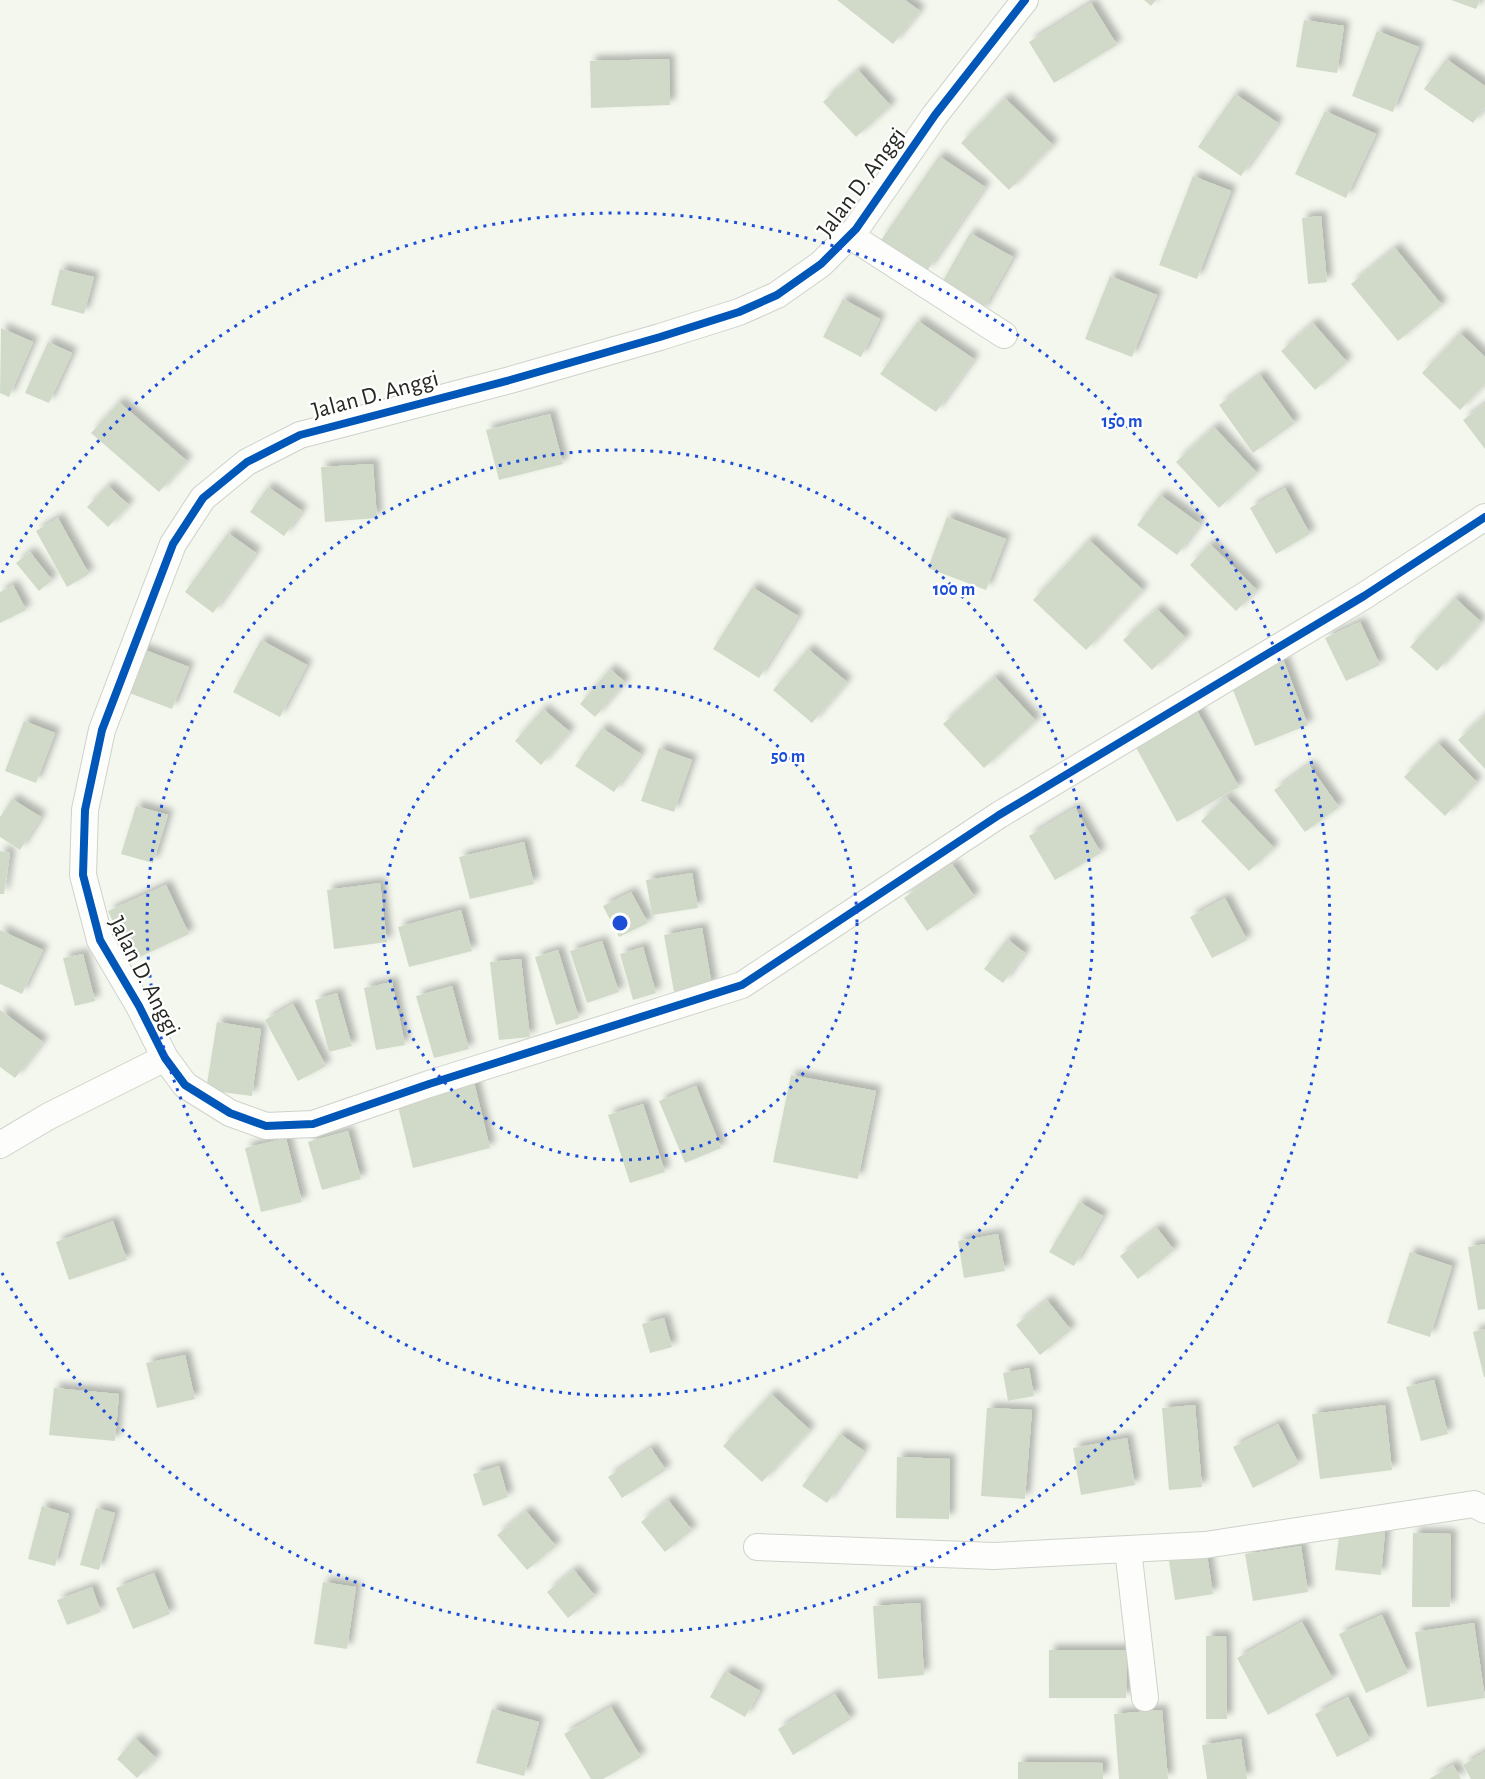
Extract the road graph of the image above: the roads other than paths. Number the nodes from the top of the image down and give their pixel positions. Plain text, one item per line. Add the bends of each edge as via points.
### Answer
1 (1025, 0) edge
2 (849, 235) junction
3 (1004, 335) dead end
4 (1485, 517) edge
5 (165, 1058) junction
6 (0, 1145) edge
7 (1485, 1510) edge
8 (757, 1547) dead end
9 (1128, 1549) junction
10 (1145, 1698) dead end

1 - 2 street, Jalan D. Anggi via 935,115
2 - 3 street
2 - 5 street, Jalan D. Anggi via 821,264 786,288 739,312 510,380 300,435 247,462 203,498 173,544 141,623 102,730 85,810 83,875 100,940
4 - 5 street, Jalan D. Anggi via 1364,596 999,815 742,985 313,1124 266,1125 230,1113 185,1085
5 - 6 street
7 - 9 street via 1474,1504 1204,1545
8 - 9 street via 994,1556
9 - 10 street

